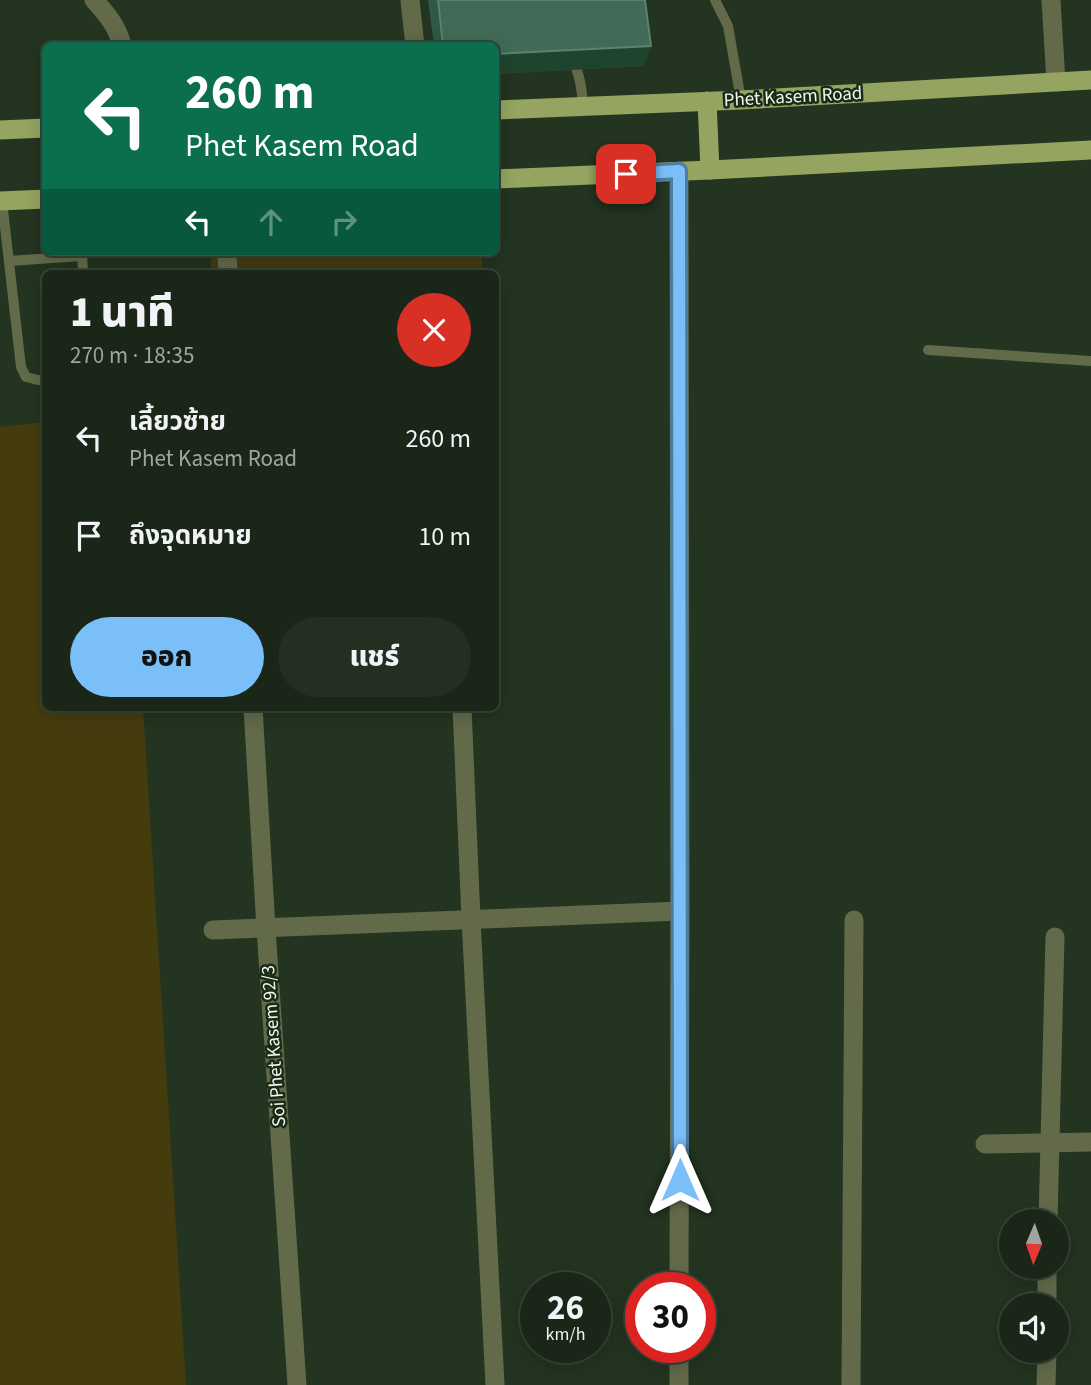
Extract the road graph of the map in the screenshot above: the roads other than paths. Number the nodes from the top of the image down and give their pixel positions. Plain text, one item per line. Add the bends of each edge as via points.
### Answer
1 (94, 0) edge
2 (410, 0) edge
3 (715, 0) edge
4 (1051, 0) edge
5 (121, 42) edge
6 (415, 42) edge
7 (565, 45) edge
8 (1091, 80) edge
9 (1056, 82) junction
10 (741, 100) junction
11 (707, 101) junction
12 (583, 106) junction
13 (499, 110) edge
14 (42, 128) edge
15 (0, 130) edge
16 (1091, 150) edge
17 (710, 170) junction
18 (679, 171) junction
19 (499, 179) edge
20 (42, 199) edge
21 (1, 201) edge
22 (61, 256) edge
23 (9, 261) junction
24 (928, 350) dead end
25 (1091, 361) edge
26 (42, 380) edge
27 (253, 711) edge
28 (462, 711) edge
29 (680, 911) junction
30 (471, 919) junction
31 (854, 920) dead end
32 (265, 929) junction
33 (213, 930) dead end
34 (1055, 936) dead end
35 (1091, 1142) edge
36 (985, 1144) dead end
37 (1049, 1144) junction
38 (1048, 1209) edge
39 (679, 1272) edge
40 (679, 1363) edge
41 (1046, 1363) edge
42 (297, 1385) edge
43 (495, 1385) edge
44 (679, 1385) edge
45 (851, 1385) edge
46 (1046, 1385) edge

1 - 5 street
2 - 6 street
3 - 10 lane via 728,26
4 - 9 street
7 - 12 lane via 578,70
8 - 9 main road, Phet Kasem Road
9 - 10 main road, Phet Kasem Road
10 - 11 main road, Phet Kasem Road
11 - 12 main road, Phet Kasem Road
11 - 17 main road
12 - 13 main road, Phet Kasem Road
14 - 15 main road
16 - 17 main road
17 - 18 main road
18 - 19 main road
18 - 29 street
20 - 21 main road
21 - 23 lane
22 - 23 lane
23 - 26 lane via 21,367 26,377
24 - 25 lane
27 - 32 street, Soi Phet Kasem 92/3
28 - 30 street
29 - 30 street
29 - 39 street
30 - 32 street
30 - 43 street
31 - 45 street
32 - 33 street
32 - 42 street, Soi Phet Kasem 92/3
34 - 37 street
35 - 37 street
36 - 37 street
37 - 38 street
40 - 44 street
41 - 46 street

